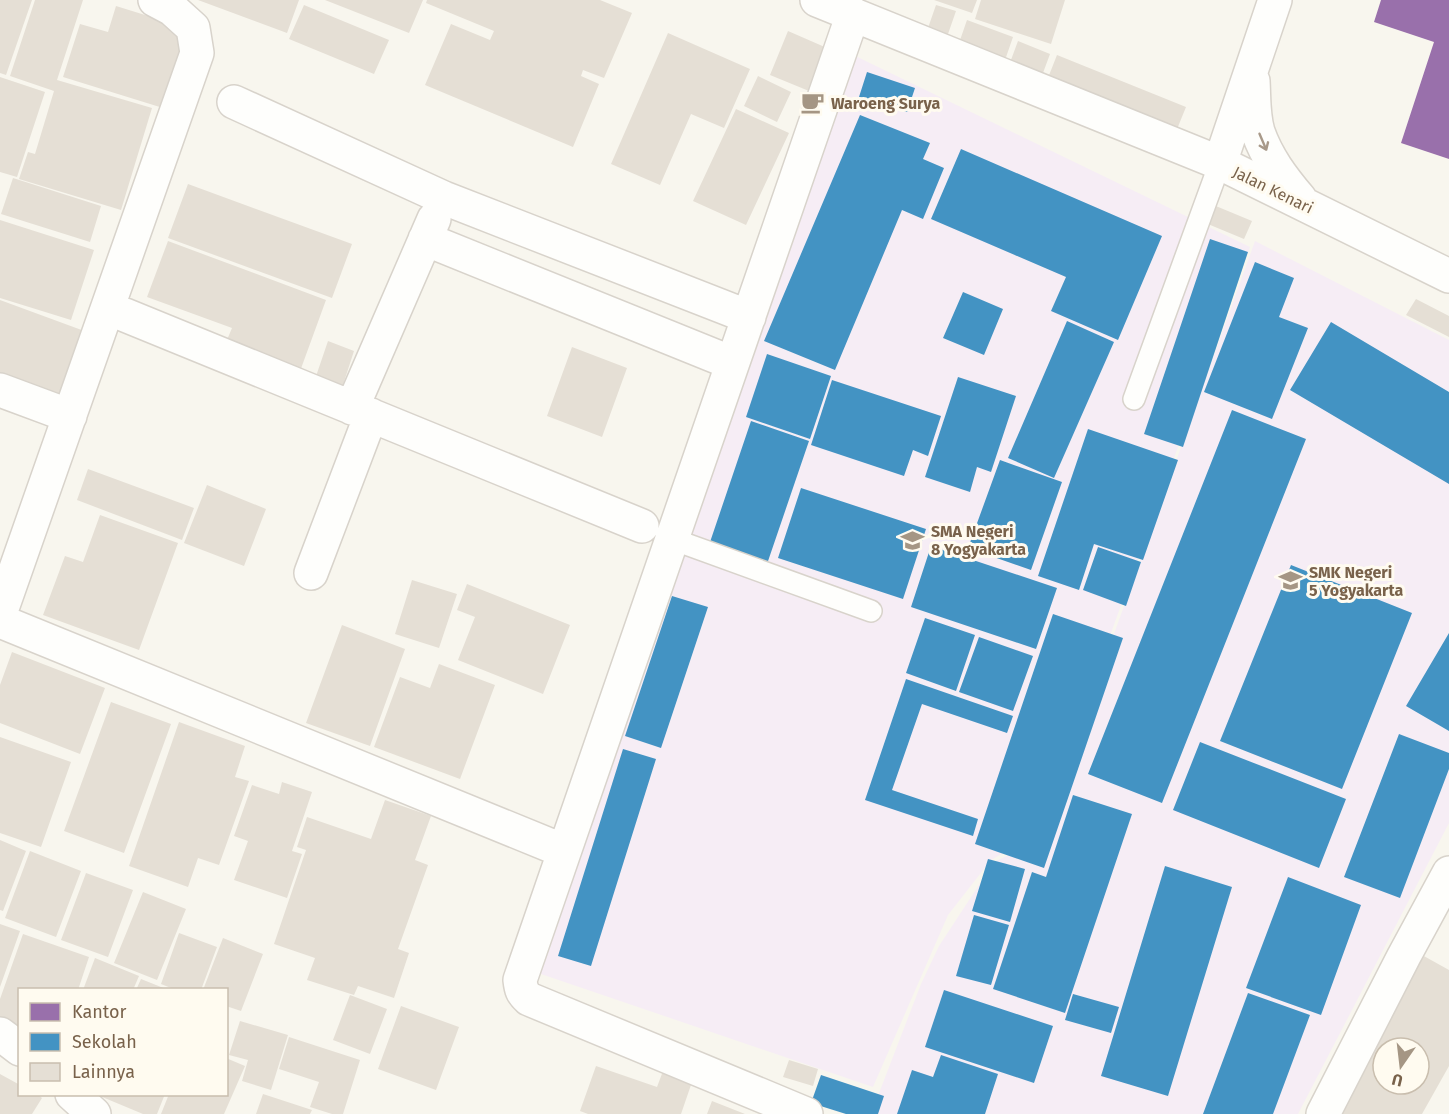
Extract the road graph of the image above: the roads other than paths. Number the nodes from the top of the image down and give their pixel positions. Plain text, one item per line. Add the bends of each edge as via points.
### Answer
1 (155, 0) edge
2 (817, 0) edge
3 (1275, 0) edge
4 (853, 14) junction
5 (1253, 64) junction
6 (234, 102) dead end
7 (1220, 163) junction
8 (444, 198) junction
9 (1305, 205) junction
10 (425, 239) junction
11 (1449, 276) edge
12 (125, 315) dead end
13 (749, 316) junction
14 (732, 363) junction
15 (0, 390) edge
16 (1134, 399) dead end
17 (362, 411) junction
18 (70, 416) junction
19 (642, 526) dead end
20 (672, 539) junction
21 (310, 573) dead end
22 (871, 611) dead end
23 (0, 614) edge
24 (0, 621) edge
25 (564, 851) junction
26 (1449, 873) edge
27 (0, 1034) edge
28 (18, 1048) edge
29 (73, 1096) edge
30 (94, 1114) edge
31 (806, 1114) edge
32 (1323, 1114) edge

1 - 18 street via 193,28 197,53
2 - 4 street
3 - 5 street, Jalan Kenari
4 - 7 street
4 - 13 street
5 - 7 street, Jalan Kenari
5 -> 9 street via 1258,131 1269,156
6 - 8 street
7 - 9 street, Jalan Kenari
7 - 16 lane
8 - 10 street
8 - 13 street
9 - 11 street, Jalan Kenari
10 - 14 street
10 - 17 street
12 - 17 street
13 - 14 street
14 - 20 street
15 - 18 street
17 - 19 street
17 - 21 street
18 - 23 street
20 - 22 lane
20 - 25 street
24 - 25 street
25 - 31 street via 520,980 523,994
26 - 32 street
27 - 28 street
29 - 30 street

